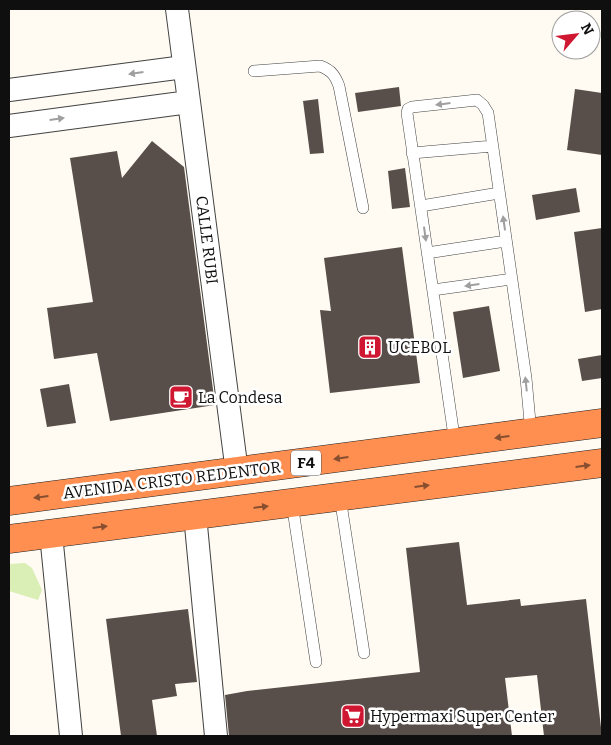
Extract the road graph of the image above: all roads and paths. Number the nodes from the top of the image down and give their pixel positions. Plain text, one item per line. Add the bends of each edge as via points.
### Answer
1 (177, 9) edge
2 (184, 67) junction
3 (254, 71) dead end
4 (9, 90) edge
5 (189, 102) junction
6 (9, 126) edge
7 (492, 146) junction
8 (412, 153) junction
9 (499, 193) junction
10 (420, 206) junction
11 (363, 208) dead end
12 (506, 241) junction
13 (427, 253) junction
14 (512, 279) junction
15 (433, 290) junction
16 (602, 423) edge
17 (532, 433) junction
18 (455, 443) junction
19 (602, 463) edge
20 (237, 472) junction
21 (340, 496) junction
22 (9, 501) edge
23 (292, 503) junction
24 (195, 515) junction
25 (51, 534) junction
26 (9, 539) edge
27 (364, 653) dead end
28 (316, 662) dead end
29 (72, 736) edge
30 (216, 736) edge

1 - 2 street, CALLE RUBI
2 -> 4 street
2 - 5 street, CALLE RUBI
3 - 11 lane via 320,66 334,75 339,86
6 -> 5 street
5 - 20 street, CALLE RUBI
7 - 8 lane
7 -> 8 lane via 488,113 477,100 408,109
7 - 9 lane
8 - 10 lane
9 - 10 lane
12 -> 9 lane
10 -> 13 lane
12 - 13 lane
12 - 14 lane
13 - 15 lane
14 -> 15 lane
17 -> 14 lane
15 - 18 lane
16 - 17 highway, AVENIDA CRISTO REDENTOR / F4
17 -> 18 highway, AVENIDA CRISTO REDENTOR / F4
18 -> 20 highway, AVENIDA CRISTO REDENTOR / F4
21 -> 19 highway, F4
20 -> 22 highway, AVENIDA CRISTO REDENTOR / F4
21 - 23 highway, F4
21 - 27 lane
24 -> 23 highway, F4
23 - 28 lane
25 -> 24 highway, F4
24 - 30 street
25 - 26 highway, F4
25 - 29 street

